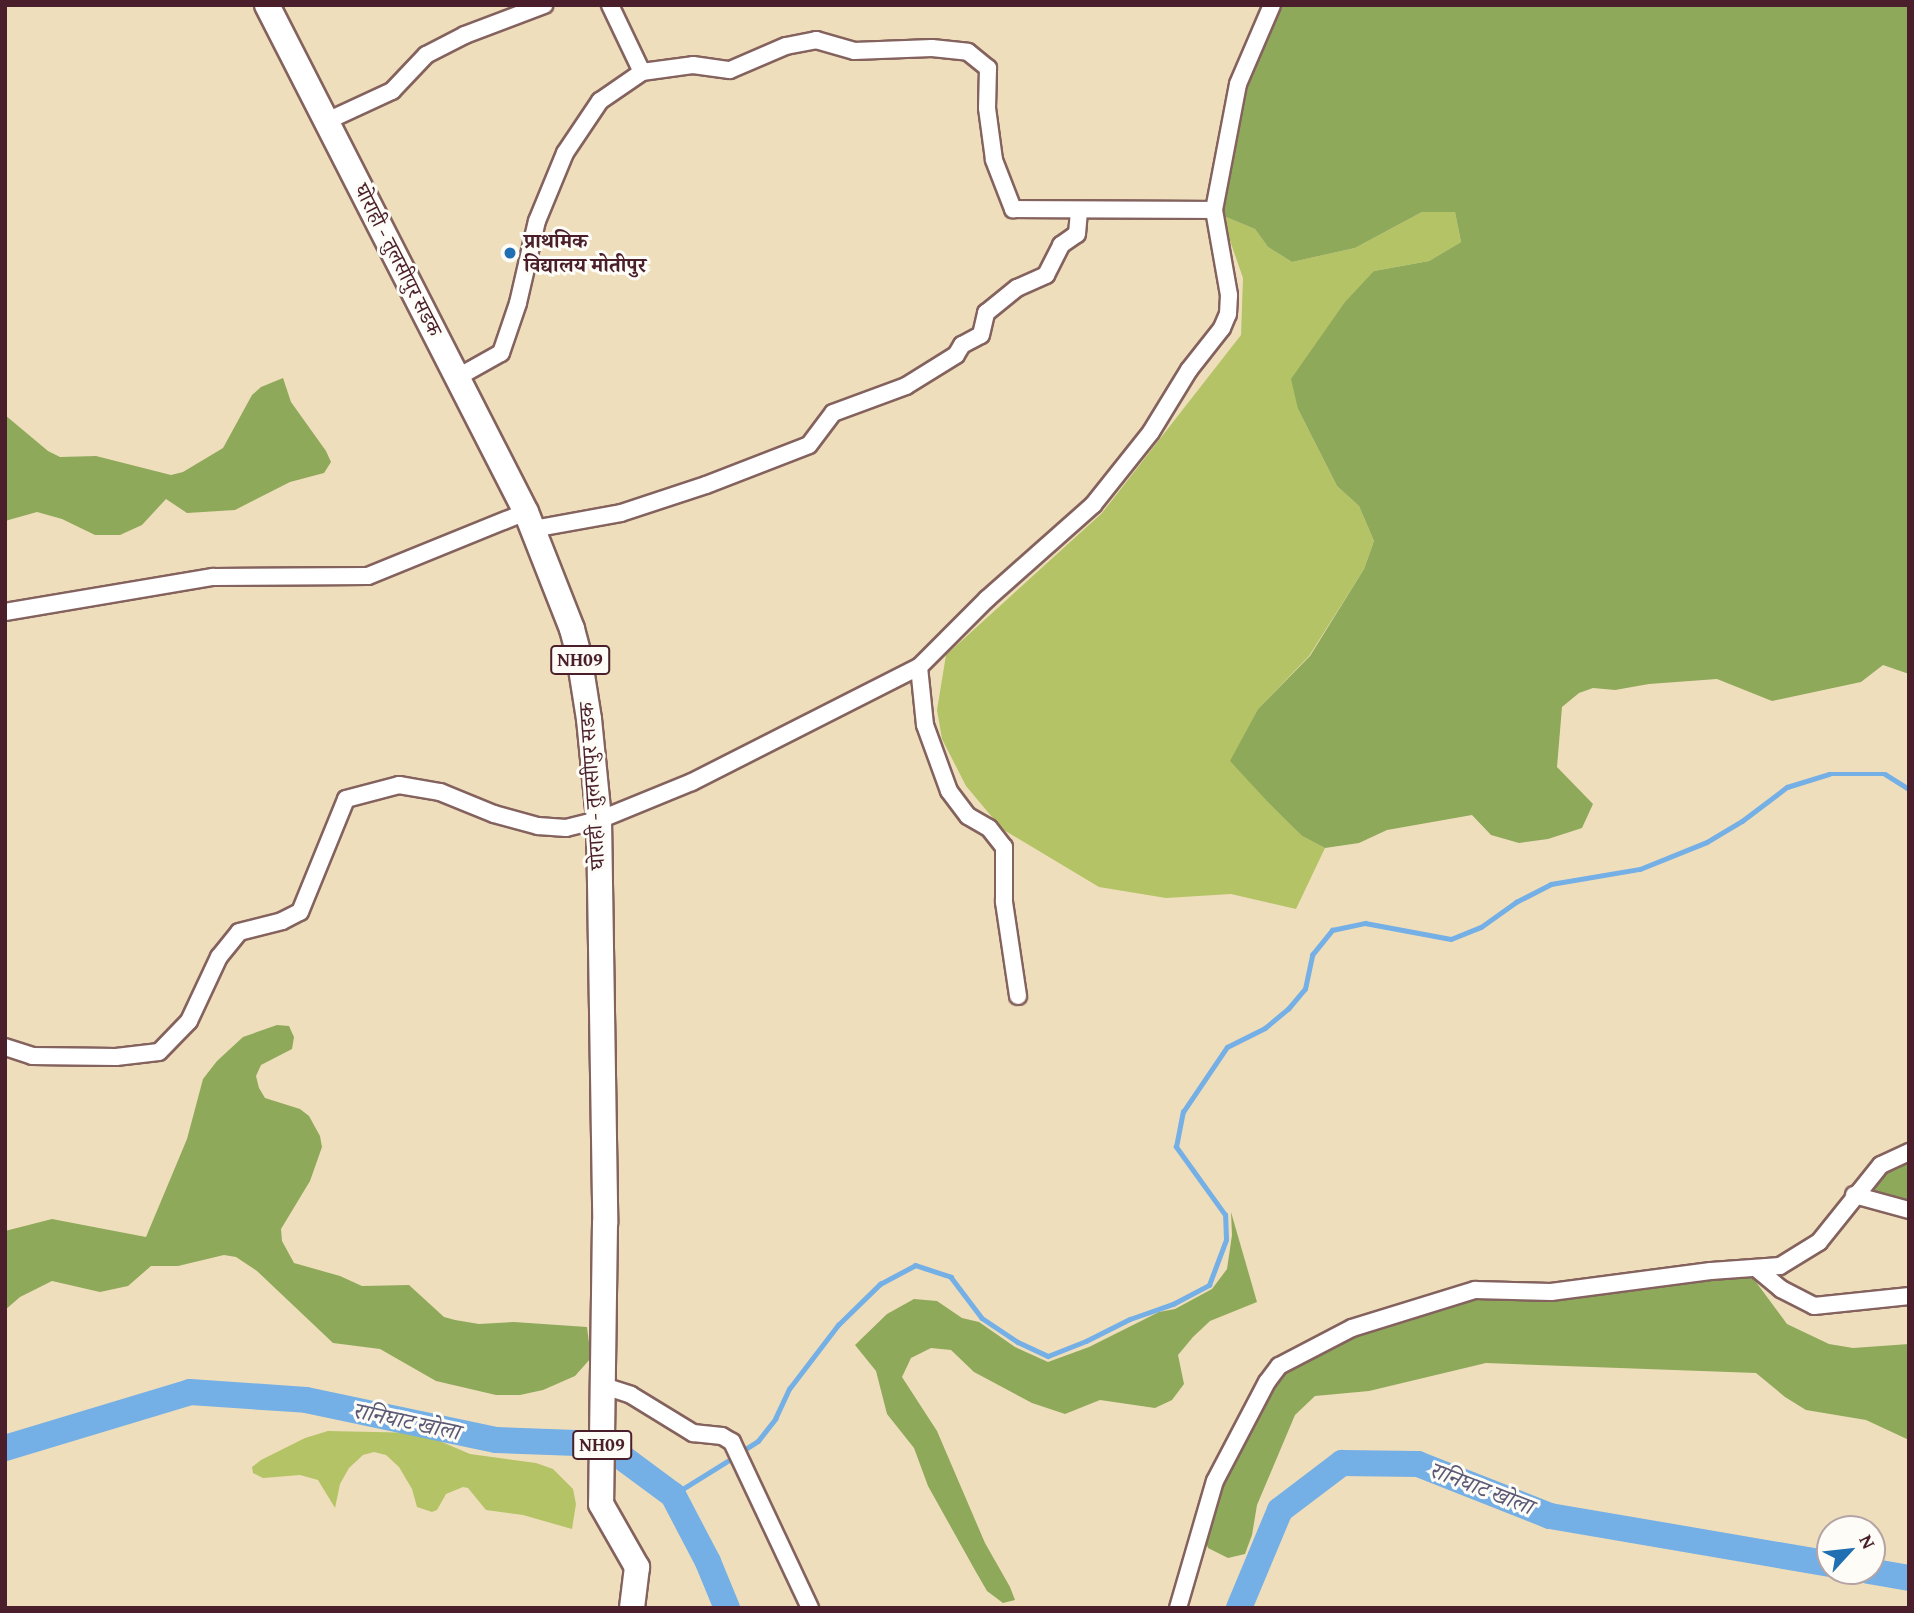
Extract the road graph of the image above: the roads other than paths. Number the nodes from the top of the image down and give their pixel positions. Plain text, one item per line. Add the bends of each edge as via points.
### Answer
1 (267, 5) edge
2 (544, 5) edge
3 (610, 5) edge
4 (1272, 5) edge
5 (642, 72) junction
6 (327, 121) junction
7 (1214, 209) junction
8 (1079, 212) junction
9 (458, 377) junction
10 (530, 521) junction
11 (5, 612) edge
12 (919, 667) junction
13 (599, 820) junction
14 (1018, 996) dead end
15 (5, 1047) edge
16 (1909, 1152) edge
17 (1854, 1195) junction
18 (1909, 1210) edge
19 (1756, 1268) junction
20 (1909, 1296) edge
21 (604, 1386) junction
22 (632, 1608) edge
23 (810, 1608) edge
24 (1178, 1608) edge

1 - 6 main road, घोराही - तुलसीपुर सडक / NH09
2 - 6 street via 426,55 392,91
3 - 5 street
4 - 7 street via 1238,84
5 - 8 street via 693,65 730,70 786,46 816,40 854,51 932,48 968,52 988,68 986,108 994,160 1013,209
5 - 9 street via 600,101 565,153 537,220 501,353
6 - 9 main road, घोराही - तुलसीपुर सडक / NH09
7 - 8 street
7 - 12 street via 1229,295 1222,328 1189,370 1151,432 1093,505
8 - 10 street via 1076,234 1061,245 1046,275 1017,288 986,313 981,335 906,386 833,413 808,445 621,513
9 - 10 main road, घोराही - तुलसीपुर सडक / NH09
10 - 11 street via 368,576 214,577
10 - 13 main road, घोराही - तुलसीपुर सडक / NH09 via 579,656
12 - 13 street via 692,782
12 - 14 street via 925,726 949,791 968,816 989,828 1004,847 1004,902
13 - 15 street via 566,828 538,826 440,792 399,785 346,799 300,912 239,932 219,957 189,1021 159,1052 116,1057 32,1056
13 - 21 main road, घोराही - तुलसीपुर सडक / NH09
16 - 17 street via 1881,1165
17 - 18 street
17 - 19 street via 1808,1250 1780,1266
19 - 20 street via 1781,1289 1814,1306
19 - 24 street via 1551,1292 1475,1290 1352,1328 1279,1366 1215,1481
21 - 22 main road, NH09 via 601,1504 637,1567
21 - 23 street via 631,1395 693,1433 722,1436 732,1442

